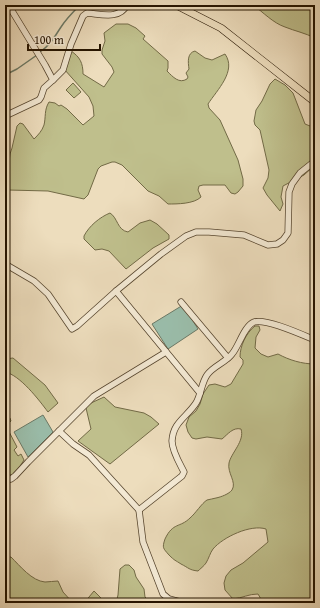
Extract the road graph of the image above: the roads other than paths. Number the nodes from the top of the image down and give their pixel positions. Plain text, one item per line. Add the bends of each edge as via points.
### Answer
1 (127, 5) edge
2 (176, 5) edge
3 (8, 7) edge
4 (53, 80) junction
5 (315, 102) edge
6 (5, 116) edge
7 (315, 161) edge
8 (5, 264) edge
9 (116, 291) junction
10 (181, 302) dead end
11 (315, 340) edge
12 (166, 352) junction
13 (228, 358) junction
14 (200, 393) junction
15 (59, 431) junction
16 (5, 480) edge
17 (139, 510) junction
18 (184, 603) edge

1 - 4 street via 118,14 106,16 87,13 83,16 63,70
2 - 5 main road via 221,28
3 - 4 street
4 - 6 street via 44,88 39,100
7 - 9 street via 300,173 292,184 289,192 288,233 278,244 268,245 244,235 196,232 161,254
8 - 9 street via 34,281 48,294 72,329
9 - 12 street
10 - 13 street
11 - 13 street via 263,321 254,322 248,326
12 - 14 street
12 - 15 street via 94,396
13 - 14 street via 208,374
14 - 17 street via 196,403 176,426 172,442 184,472 182,476
15 - 16 street via 15,476
15 - 17 street via 89,455
17 - 18 street via 143,542 163,594 169,599

